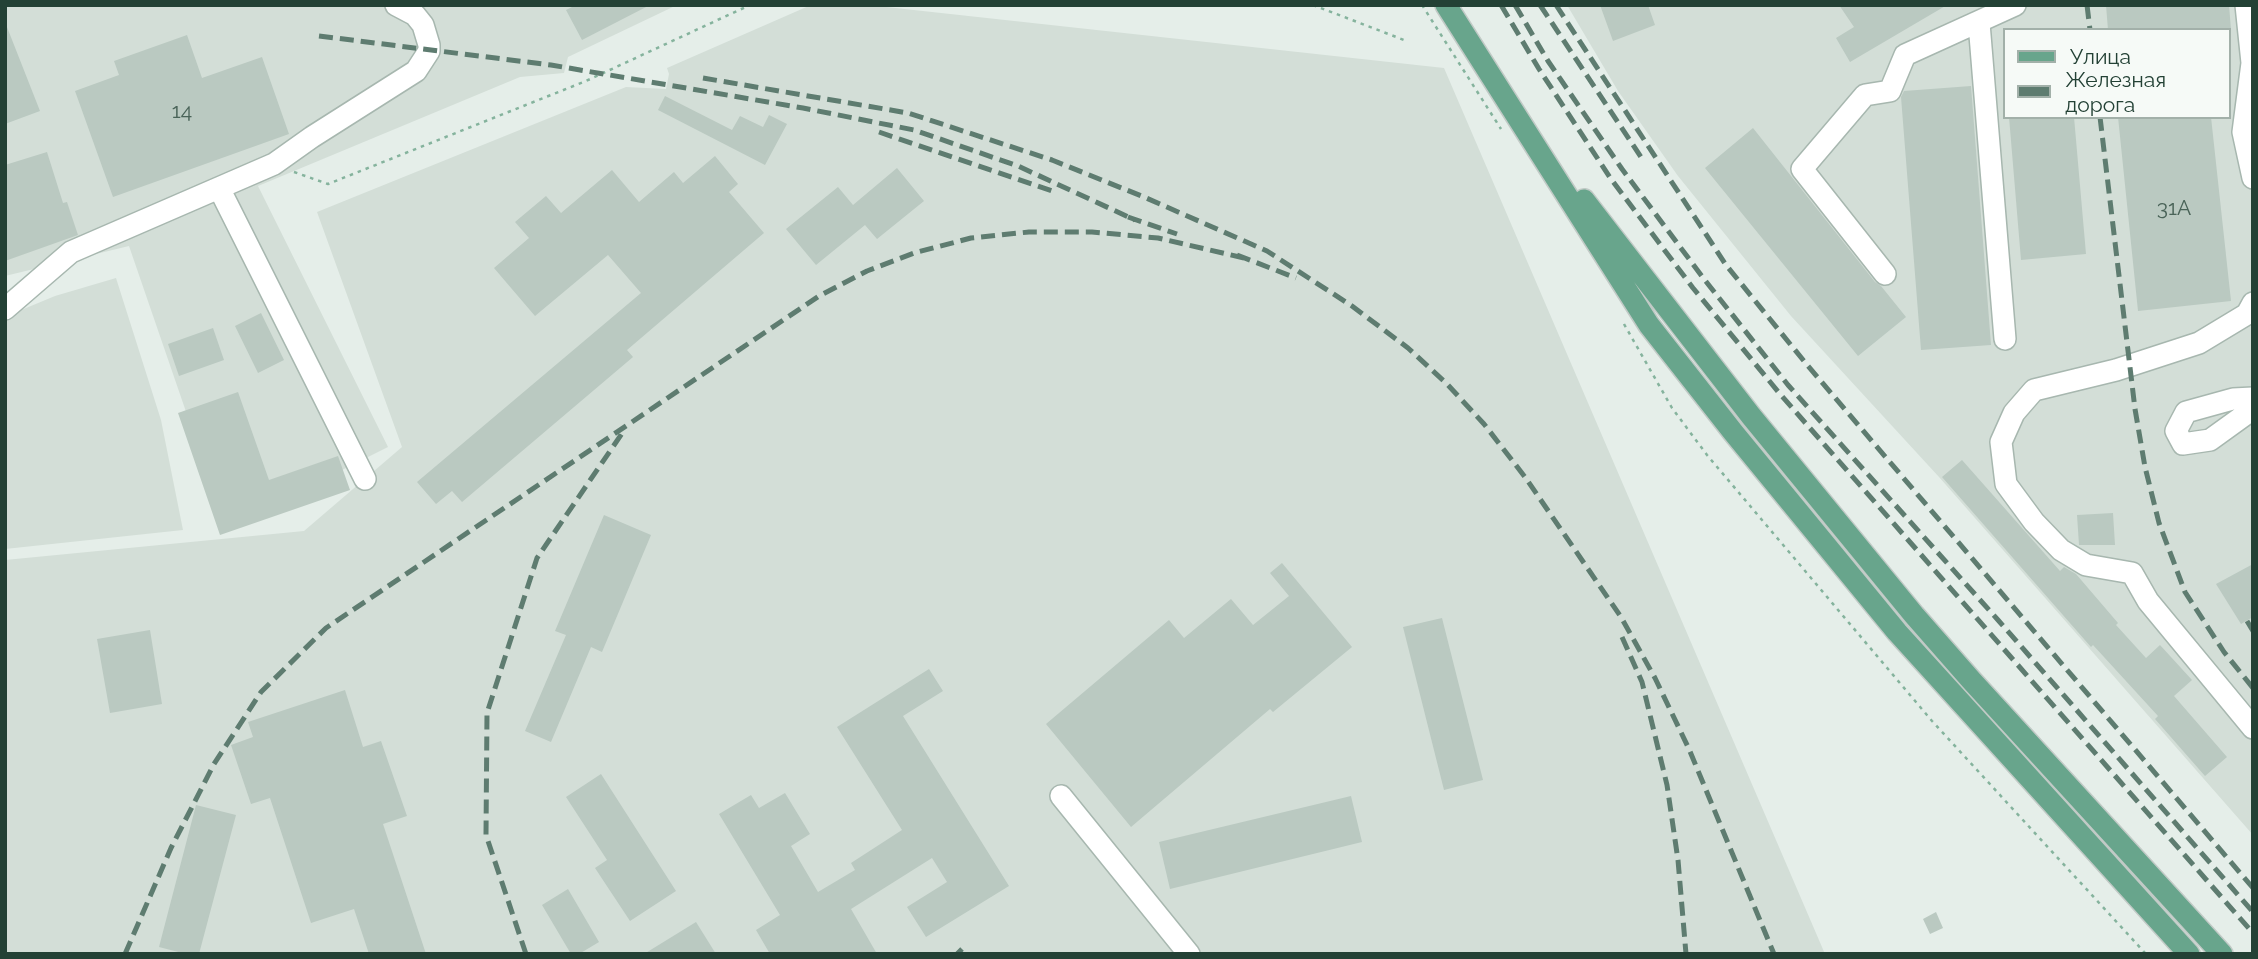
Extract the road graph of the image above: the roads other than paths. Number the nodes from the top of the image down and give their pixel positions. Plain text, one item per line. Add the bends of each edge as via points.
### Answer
1 (396, 5) edge
2 (1446, 5) edge
3 (2015, 5) edge
4 (2246, 5) edge
5 (1979, 23) junction
6 (1502, 93) junction
7 (2253, 178) edge
8 (219, 188) junction
9 (1885, 274) dead end
10 (2253, 303) edge
11 (5, 309) edge
12 (2005, 340) dead end
13 (2253, 398) edge
14 (2253, 409) edge
15 (365, 479) dead end
16 (2253, 728) edge
17 (1061, 796) dead end
18 (1189, 954) edge
19 (2189, 954) edge
20 (2222, 954) edge

1 - 8 street via 423,25 429,51 416,71 274,164
2 - 6 main road
3 - 5 street
4 - 7 street via 2252,63 2243,132
5 - 9 street via 1905,55 1890,91 1865,95 1802,169
5 - 12 street
6 - 19 main road via 1649,325 1733,432 1897,632
6 - 20 main road via 1866,557 1971,680
8 - 11 street via 71,252
8 - 15 street
10 - 16 street via 2247,314 2199,343 2034,390 2014,413 2001,442 2006,484 2034,522 2061,550 2087,565 2132,573 2148,601
13 - 14 street via 2186,412 2176,431 2183,444 2210,440
17 - 18 street

